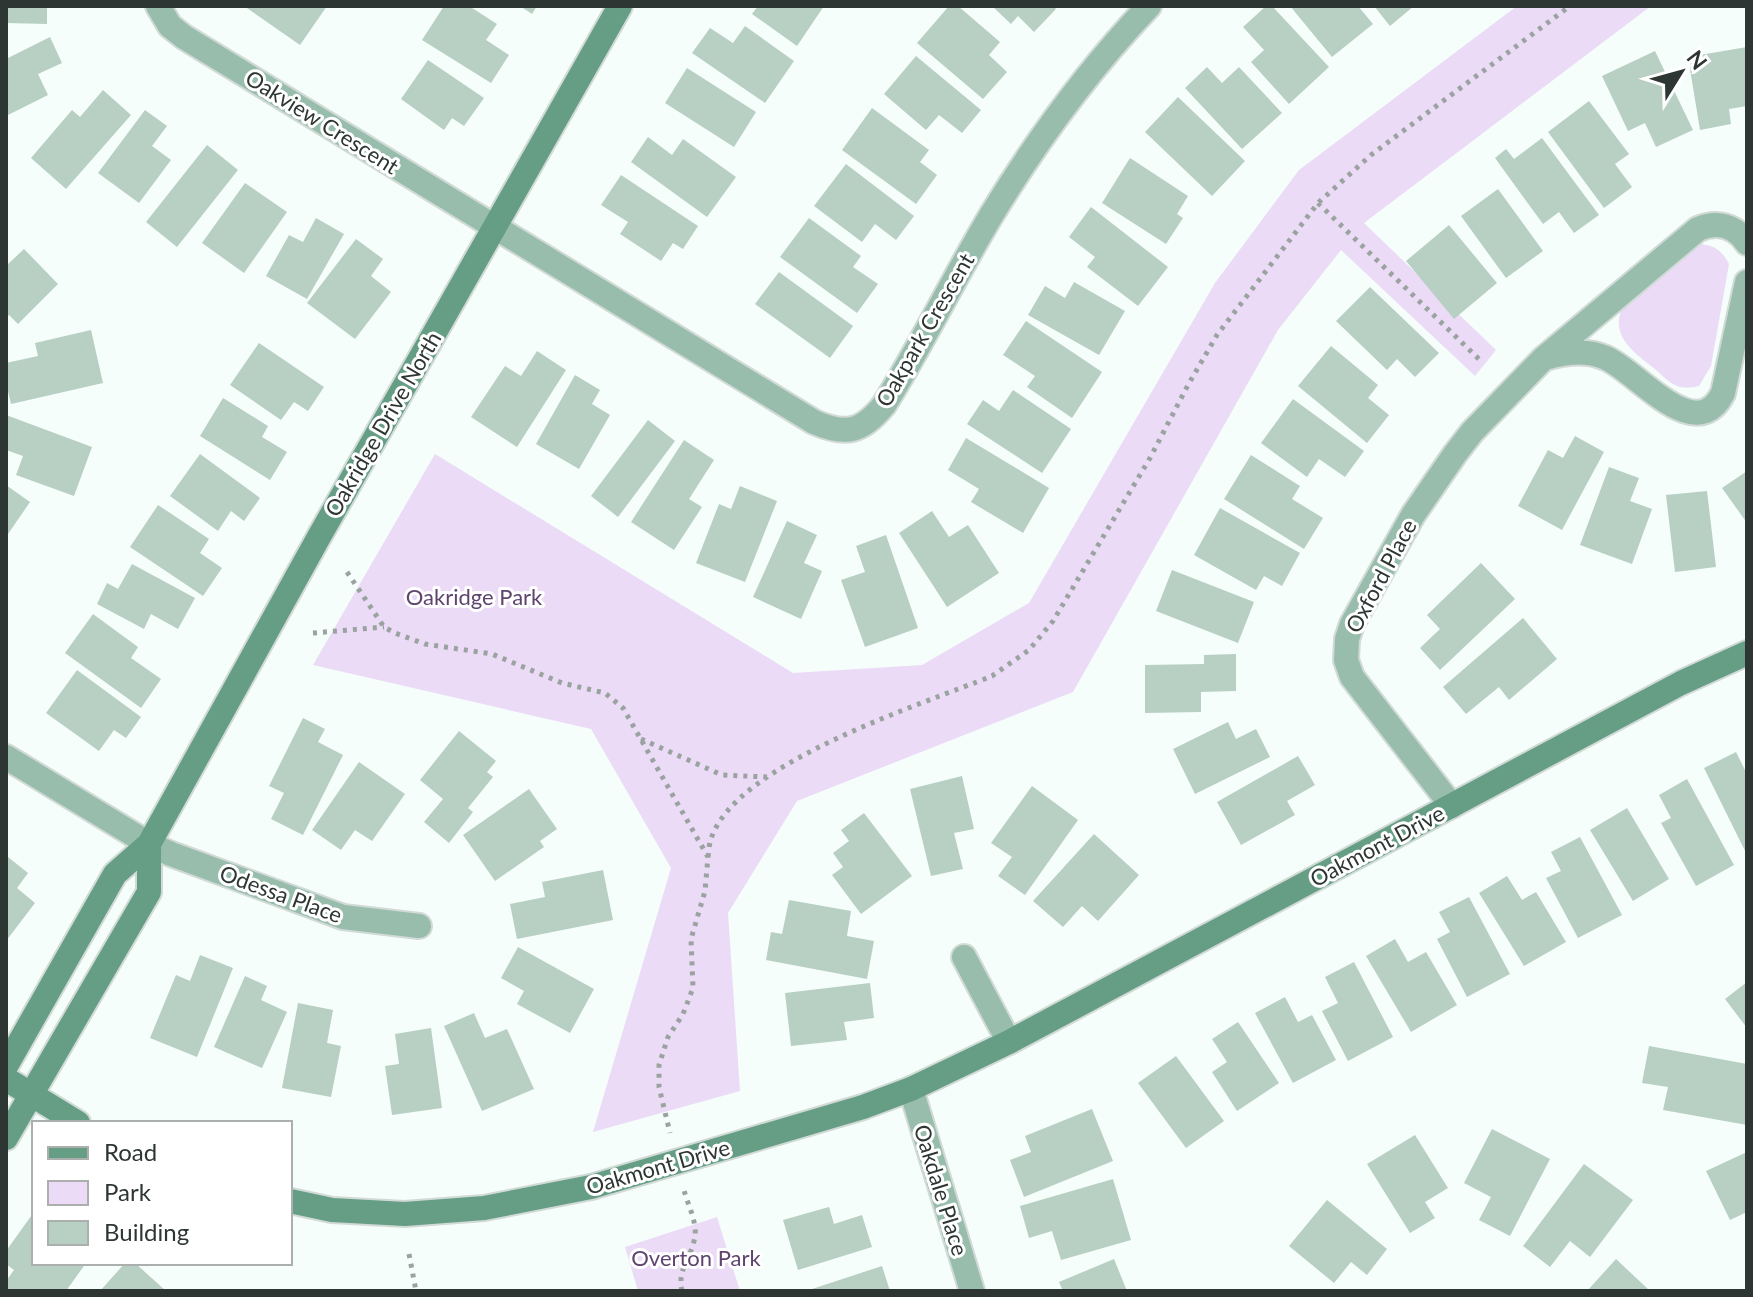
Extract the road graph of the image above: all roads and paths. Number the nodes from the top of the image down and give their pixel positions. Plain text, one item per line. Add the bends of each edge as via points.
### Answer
1 (158, 6) edge
2 (620, 6) edge
3 (1149, 6) edge
4 (1570, 6) edge
5 (1318, 203) junction
6 (495, 228) junction
7 (1747, 243) edge
8 (1747, 282) edge
9 (1543, 359) junction
10 (1483, 363) dead end
11 (347, 572) dead end
12 (384, 627) junction
13 (313, 633) dead end
14 (1747, 653) edge
15 (641, 739) junction
16 (6, 757) edge
17 (768, 777) junction
18 (1452, 806) junction
19 (149, 844) junction
20 (708, 857) junction
21 (419, 926) dead end
22 (964, 957) dead end
23 (1009, 1042) junction
24 (6, 1066) edge
25 (6, 1079) edge
26 (911, 1089) junction
27 (30, 1094) junction
28 (75, 1121) edge
29 (670, 1133) dead end
30 (6, 1138) edge
31 (684, 1190) dead end
32 (292, 1201) edge
33 (409, 1254) dead end
34 (416, 1291) edge
35 (682, 1291) edge
36 (972, 1291) edge

1 - 6 street, Oakview Crescent via 184,37
2 - 6 street, Oakridge Drive North
3 - 6 street, Oakpark Crescent via 1054,119 991,217 889,397 860,428 845,431 814,422
4 - 5 path via 1371,155
5 - 10 path
5 - 17 path via 1217,335 1143,471 1041,637 992,676 818,746
6 - 19 street, Oakridge Drive North
7 - 9 street, Oxford Place via 1723,225 1698,229
8 - 9 street via 1723,393 1705,412 1679,410 1596,354
9 - 18 street, Oxford Place via 1472,432 1435,480 1347,639 1352,677
11 - 12 path
12 - 13 path
12 - 15 path via 425,644 480,650 578,688 605,693 623,708
14 - 18 street, Oakmont Drive
15 - 17 path via 722,775
15 - 20 path
16 - 19 street, Odessa Place
17 - 20 path via 718,825
18 - 23 street, Oakmont Drive
19 - 21 street, Odessa Place via 343,917
19 - 24 street, Oakridge Drive North via 115,874
19 - 27 street, Oakridge Drive North via 149,892
20 - 29 path via 691,939 693,988 659,1065
22 - 23 street
23 - 26 street, Oakmont Drive
25 - 27 street
26 - 32 street, Oakmont Drive via 554,1196 405,1214 332,1210
26 - 36 street, Oakdale Place
27 - 28 street
27 - 30 street, Oakridge Drive North
31 - 35 path via 695,1240 682,1267
33 - 34 path

